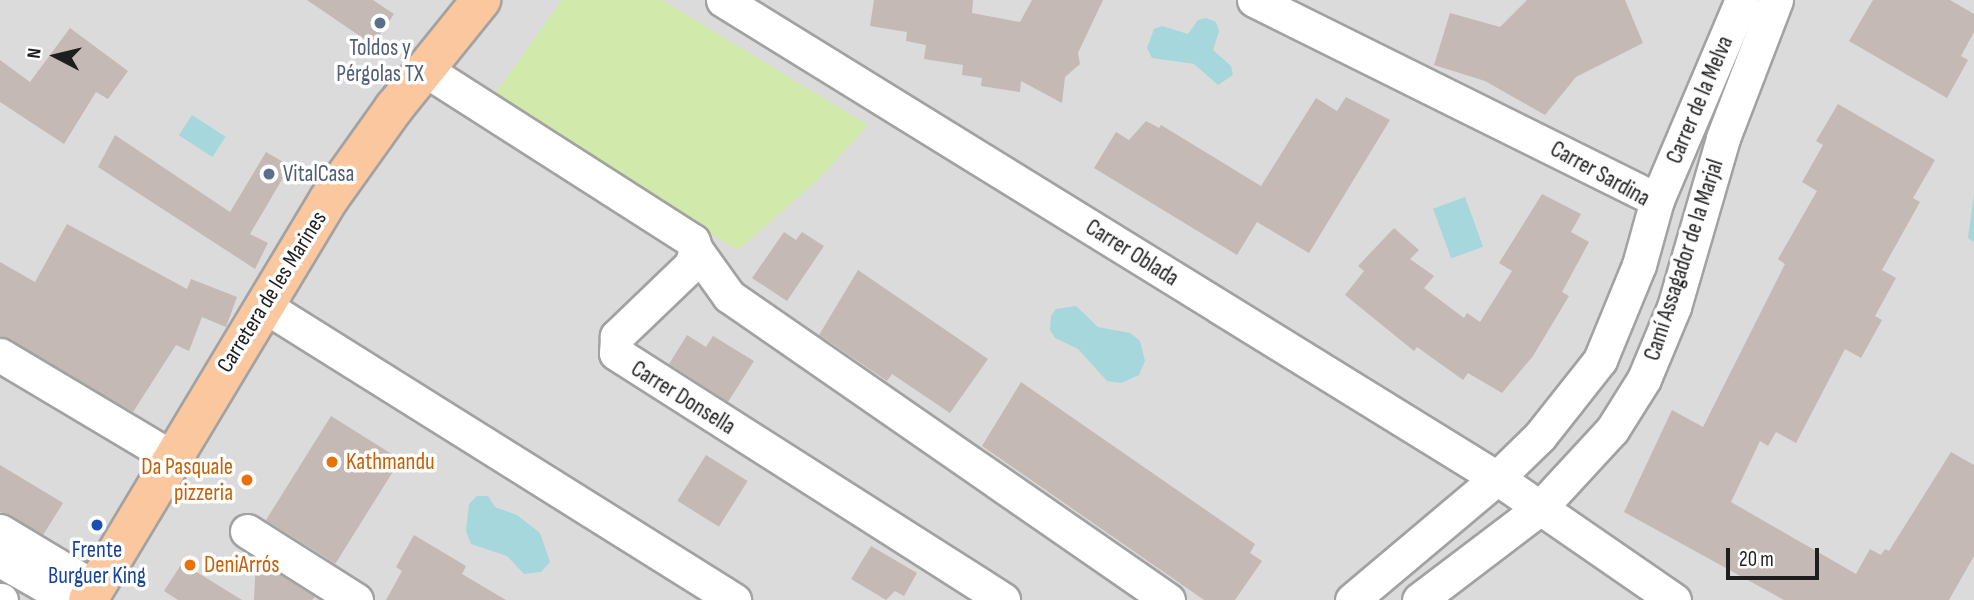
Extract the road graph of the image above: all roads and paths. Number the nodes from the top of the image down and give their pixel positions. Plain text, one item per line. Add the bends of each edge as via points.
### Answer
1 (481, 0) edge
2 (723, 0) edge
3 (1254, 0) edge
4 (1742, 0) edge
5 (1776, 0) edge
6 (424, 69) junction
7 (1657, 200) junction
8 (696, 250) junction
9 (262, 305) junction
10 (0, 355) edge
11 (171, 457) junction
12 (1497, 478) junction
13 (1539, 509) junction
14 (0, 531) edge
15 (247, 531) dead end
16 (0, 560) edge
17 (85, 596) edge
18 (356, 600) edge
19 (734, 600) edge
20 (1003, 600) edge
21 (1168, 600) edge
22 (1352, 600) edge
23 (1419, 600) edge
24 (1674, 600) edge

1 - 6 main road, Carretera de les Marines
2 - 12 street, Carrer Oblada
3 - 7 street, Carrer Sardina
4 - 7 street, Carrer de la Melva
5 - 13 street, Camí Assagador de la Marjal via 1723,138 1657,354 1612,430
6 - 8 street via 693,241
6 - 9 main road, Carretera de les Marines via 337,188
7 - 12 street, Carrer Sardina via 1631,286 1600,360 1540,436
8 - 20 street, Carrer Donsella via 691,265 617,336 616,353
8 - 21 street via 729,296
9 - 11 main road, Carretera de les Marines
9 - 19 street
10 - 11 street
11 - 17 main road, Carretera de les Marines
12 - 13 street, Carrer Oblada
12 - 22 street, Carrer Sardina
13 - 23 street, Camí Assagador de la Marjal
13 - 24 street, Carrer Oblada
14 - 17 street
15 - 18 street
16 - 17 street

